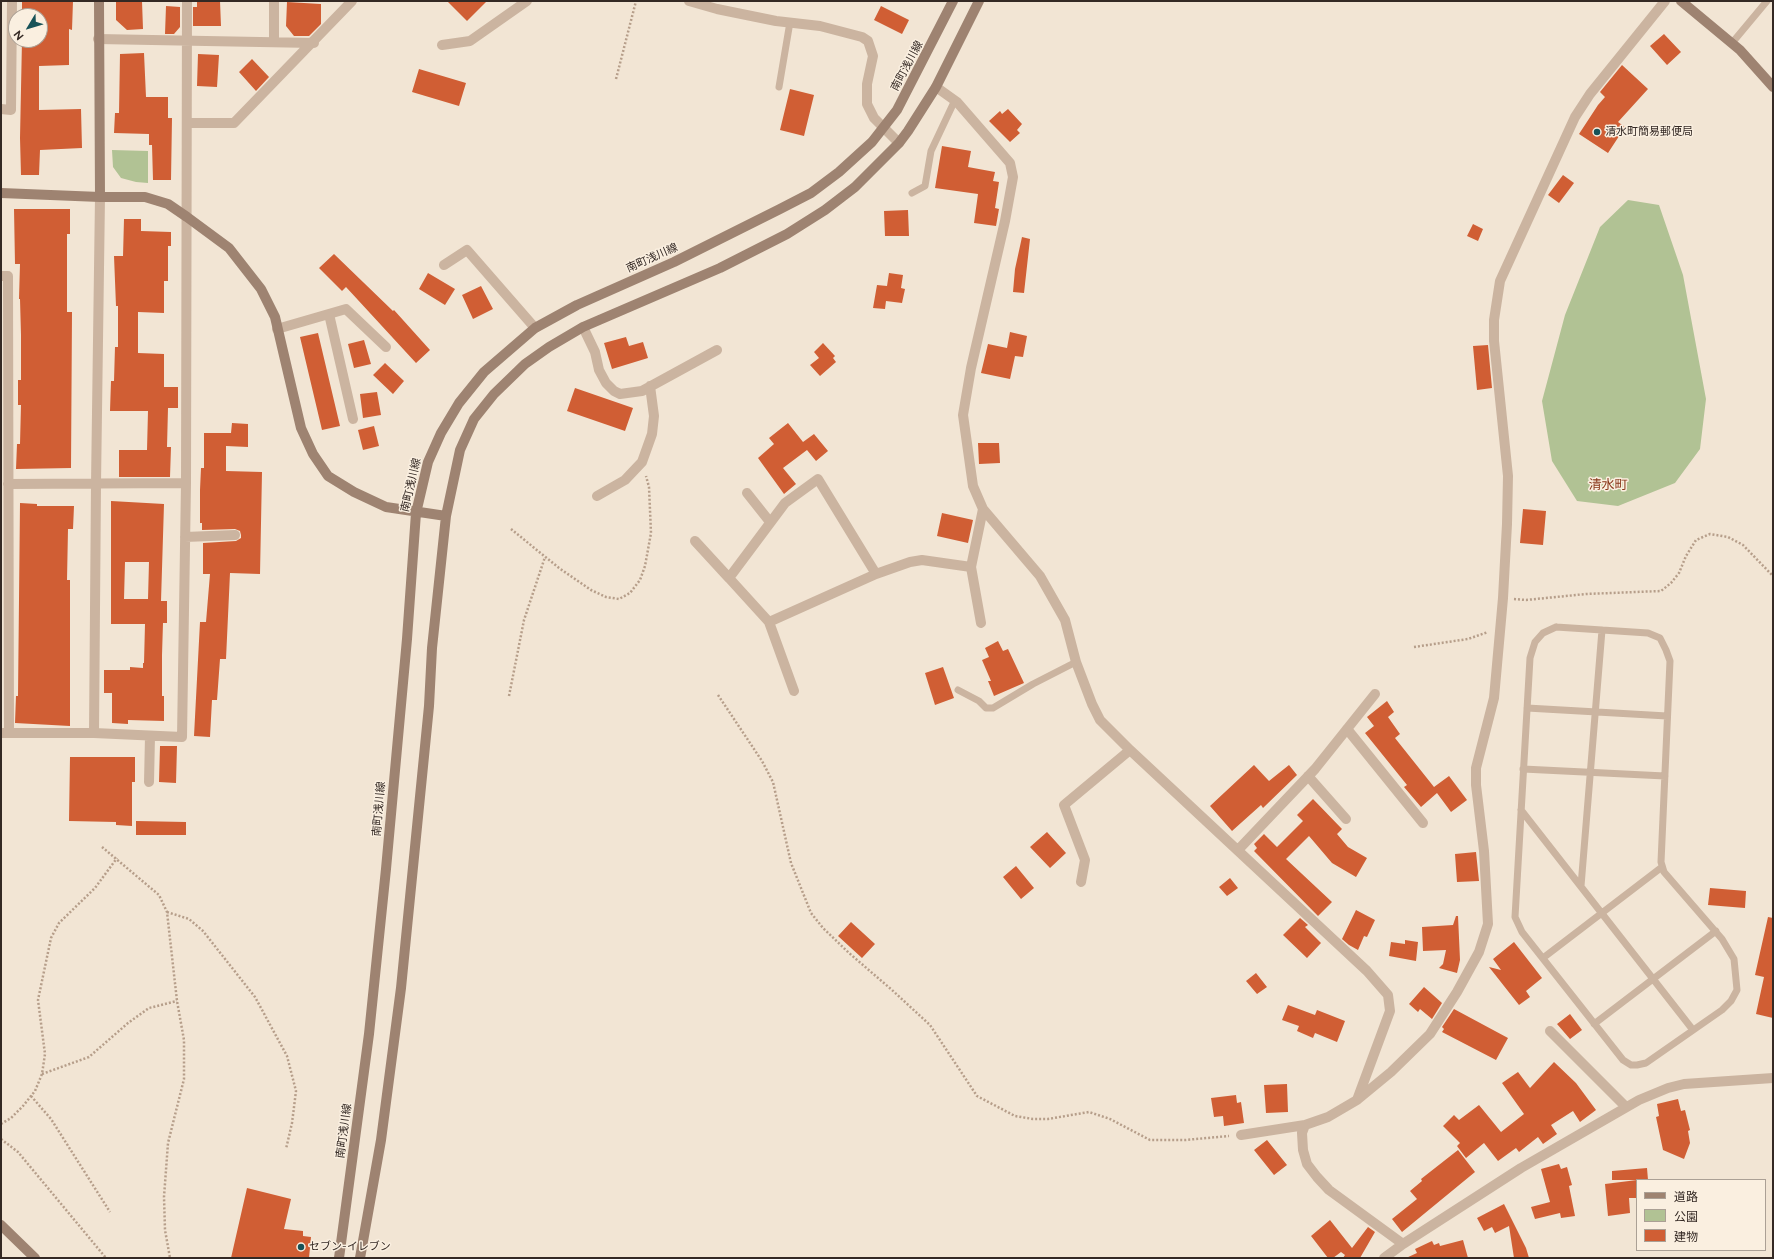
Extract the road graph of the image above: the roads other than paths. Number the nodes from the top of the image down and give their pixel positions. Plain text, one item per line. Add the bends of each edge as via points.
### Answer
1 (12, 1) edge
2 (99, 1) edge
3 (187, 1) edge
4 (274, 1) edge
5 (352, 1) edge
6 (527, 1) edge
7 (689, 1) edge
8 (953, 1) edge
9 (979, 1) edge
10 (1665, 1) edge
11 (1681, 1) edge
12 (1767, 1) edge
13 (790, 22) junction
14 (98, 38) junction
15 (187, 41) junction
16 (274, 42) junction
17 (314, 43) junction
18 (1732, 43) junction
19 (442, 45) dead end
20 (779, 87) dead end
21 (936, 87) junction
22 (1773, 87) edge
23 (954, 100) junction
24 (1, 109) edge
25 (188, 123) junction
26 (883, 128) junction
27 (899, 143) junction
28 (1, 192) edge
29 (912, 193) dead end
30 (100, 197) junction
31 (187, 217) junction
32 (444, 265) dead end
33 (1, 276) edge
34 (329, 314) junction
35 (583, 327) junction
36 (535, 328) junction
37 (277, 329) junction
38 (386, 347) dead end
39 (716, 350) dead end
40 (650, 386) junction
41 (353, 419) dead end
42 (186, 483) junction
43 (8, 484) junction
44 (96, 484) junction
45 (746, 494) dead end
46 (597, 496) dead end
47 (983, 509) junction
48 (416, 513) junction
49 (446, 516) junction
50 (770, 522) junction
51 (235, 535) dead end
52 (185, 537) junction
53 (694, 541) dead end
54 (971, 567) junction
55 (876, 574) junction
56 (729, 578) junction
57 (769, 622) junction
58 (981, 623) dead end
59 (1602, 630) junction
60 (4, 651) edge
61 (1076, 662) junction
62 (958, 690) dead end
63 (794, 691) dead end
64 (1375, 694) dead end
65 (1527, 708) junction
66 (1596, 712) junction
67 (1667, 716) junction
68 (1347, 729) junction
69 (5, 733) edge
70 (94, 733) junction
71 (150, 736) junction
72 (1130, 750) junction
73 (1523, 769) junction
74 (1590, 772) junction
75 (1308, 776) junction
76 (1665, 776) junction
77 (149, 782) dead end
78 (1521, 810) junction
79 (1346, 818) dead end
80 (1423, 823) dead end
81 (1238, 850) junction
82 (1662, 867) junction
83 (1081, 882) dead end
84 (1581, 886) junction
85 (1602, 913) junction
86 (1716, 931) junction
87 (1543, 958) junction
88 (1653, 979) junction
89 (1594, 1024) junction
90 (1693, 1030) junction
91 (1550, 1032) dead end
92 (1773, 1078) edge
93 (1356, 1100) junction
94 (1626, 1107) junction
95 (1305, 1125) junction
96 (1241, 1135) road end
97 (1, 1224) edge
98 (1403, 1244) junction
99 (35, 1258) edge
100 (338, 1258) edge
101 (360, 1258) edge
102 (1384, 1258) edge

1 - 24 street via 11,110
2 - 14 street
3 - 15 street
4 - 16 street
5 - 17 street
6 - 19 street via 470,41
7 - 13 street via 717,9
8 - 26 street, 南町浅川線 via 897,110
9 - 21 street
10 - 93 street via 1590,94 1575,117 1500,281 1494,320 1494,341 1508,476 1503,598 1494,698 1476,768 1488,924 1479,952 1430,1034 1391,1072
11 - 18 street
12 - 18 lane
13 - 20 lane
13 - 26 street via 820,26 862,37 868,41 873,56 867,84 867,104
14 - 15 street
14 - 30 street
15 - 16 street
15 - 25 street
16 - 17 street
17 - 25 street via 234,123
18 - 22 street
21 - 23 street
21 - 27 street
23 - 29 lane via 931,151 925,186
23 - 47 street via 1010,163 1013,178 963,414 972,486
25 - 31 street
26 - 27 street
26 - 36 street, 南町浅川線 via 872,142 839,172 811,193 674,262 577,305
27 - 35 street via 855,187 825,210 786,234 720,268
28 - 30 street
30 - 31 street via 145,197 168,204
30 - 44 street
31 - 37 street via 229,248 261,289 275,317
31 - 42 street
32 - 36 street via 467,250
33 - 43 street via 8,276
34 - 37 street
34 - 38 street via 346,309
34 - 41 street
35 - 40 street via 599,370 614,391 620,394
35 - 49 street via 525,364 474,418 460,450
36 - 48 street, 南町浅川線 via 484,372 459,403 428,462
37 - 48 street via 302,428 313,454 328,476 386,507
39 - 40 street
40 - 46 street via 654,416 652,434 642,462 625,480
42 - 44 street
42 - 52 street
43 - 44 street
43 - 60 street
44 - 70 street
45 - 50 street
47 - 54 street
47 - 61 street via 1040,576 1065,620
48 - 49 street
48 - 100 street, 南町浅川線 via 409,623 369,1034
49 - 101 street via 401,988 381,1140
50 - 55 street via 785,503 818,479
50 - 56 street
51 - 52 street
52 - 71 street via 182,737
53 - 56 street
54 - 55 street via 922,560
54 - 58 street
55 - 57 street
56 - 57 street
57 - 63 street
59 - 65 lane via 1556,626 1543,633 1535,642 1530,658
59 - 66 lane
59 - 67 lane via 1648,633 1660,638 1670,661
60 - 69 street
61 - 62 lane via 993,708 986,708 979,701
61 - 72 street via 1100,720
64 - 68 street
65 - 66 lane
65 - 73 lane
66 - 67 lane
66 - 74 lane
67 - 76 lane
68 - 75 street
68 - 80 street
69 - 70 street
70 - 71 street
71 - 77 street
72 - 81 street
72 - 83 street via 1064,805 1085,860
73 - 74 lane
73 - 78 lane
74 - 76 lane
74 - 84 lane
75 - 79 street
75 - 81 street
76 - 82 lane
78 - 84 lane
78 - 87 lane via 1515,917 1522,932
81 - 93 street via 1367,971 1388,995 1390,1011
82 - 85 lane
82 - 86 lane
84 - 85 lane
85 - 87 lane
85 - 88 lane
86 - 88 lane
86 - 90 lane via 1734,959 1738,990 1722,1010
87 - 89 lane
88 - 89 lane
88 - 90 lane
89 - 90 lane via 1623,1060 1631,1065 1646,1063
91 - 94 street
92 - 94 street via 1684,1084 1668,1088
93 - 95 street via 1328,1117
94 - 98 street via 1521,1168
95 - 96 street
95 - 98 street via 1302,1133 1303,1150 1307,1164 1317,1177 1329,1190
97 - 99 street
98 - 102 street

